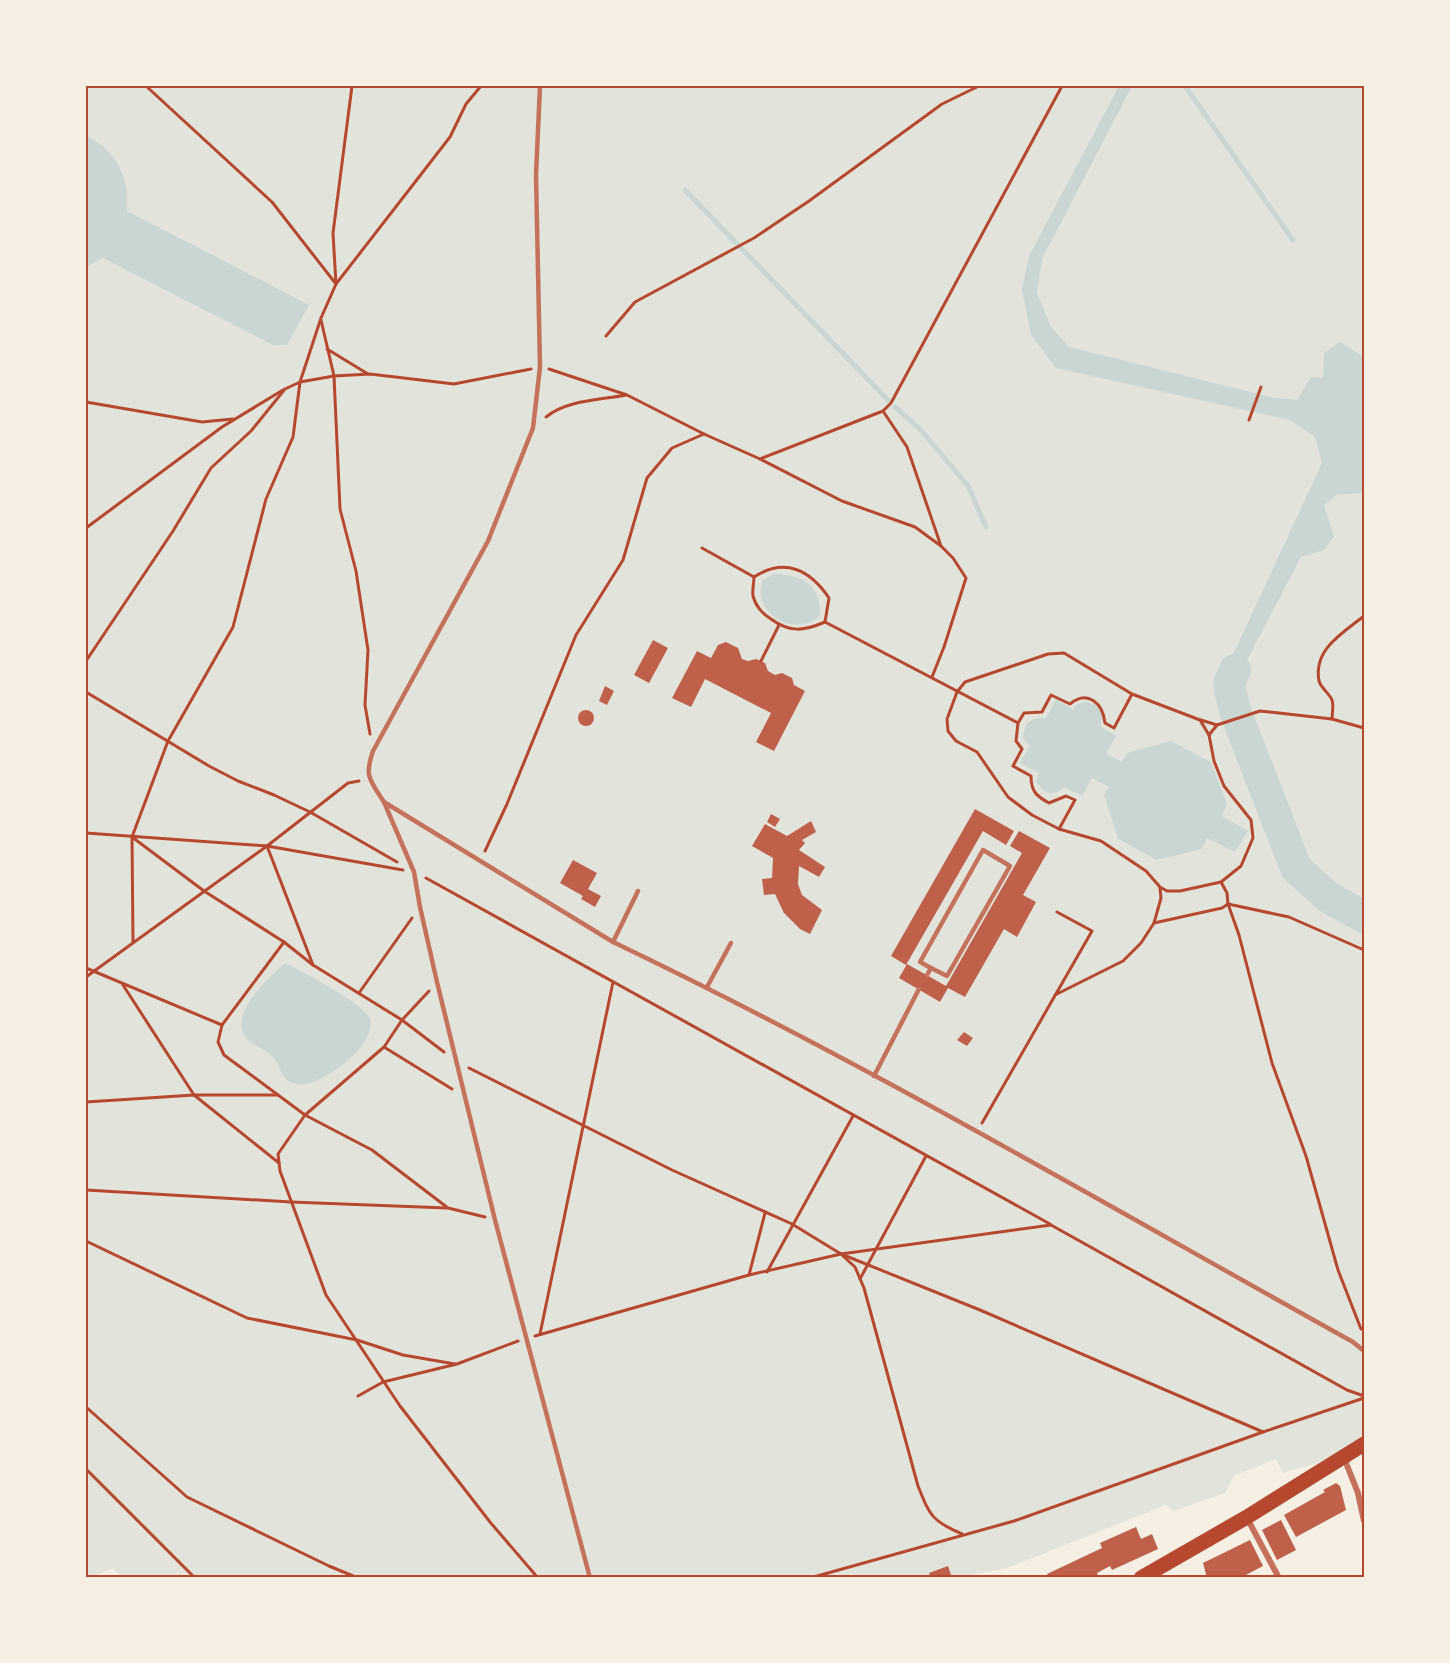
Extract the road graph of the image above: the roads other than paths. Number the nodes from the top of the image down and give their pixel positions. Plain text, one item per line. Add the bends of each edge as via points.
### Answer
1 (540, 86) edge
2 (384, 802) junction
3 (638, 891) dead end
4 (614, 942) junction
5 (731, 942) dead end
6 (931, 968) junction
7 (927, 975) dead end
8 (707, 987) junction
9 (919, 989) dead end
10 (874, 1076) junction
11 (1365, 1351) edge
12 (1365, 1444) edge
13 (1344, 1458) junction
14 (1247, 1517) junction
15 (1365, 1521) edge
16 (1143, 1577) edge
17 (590, 1578) edge
18 (1279, 1578) edge

1 - 2 lane via 536,174 540,367 533,428 488,542 372,751 367,767 369,779
2 - 4 lane
2 - 17 lane via 414,872 495,1220
3 - 4 lane
4 - 8 lane
5 - 8 lane
6 - 6 lane via 920,962 983,850 1010,866 947,976
6 - 7 lane
8 - 10 lane
9 - 10 lane
10 - 11 lane
12 - 13 main road
13 - 14 main road
13 - 15 street
14 - 16 main road
14 - 18 street

